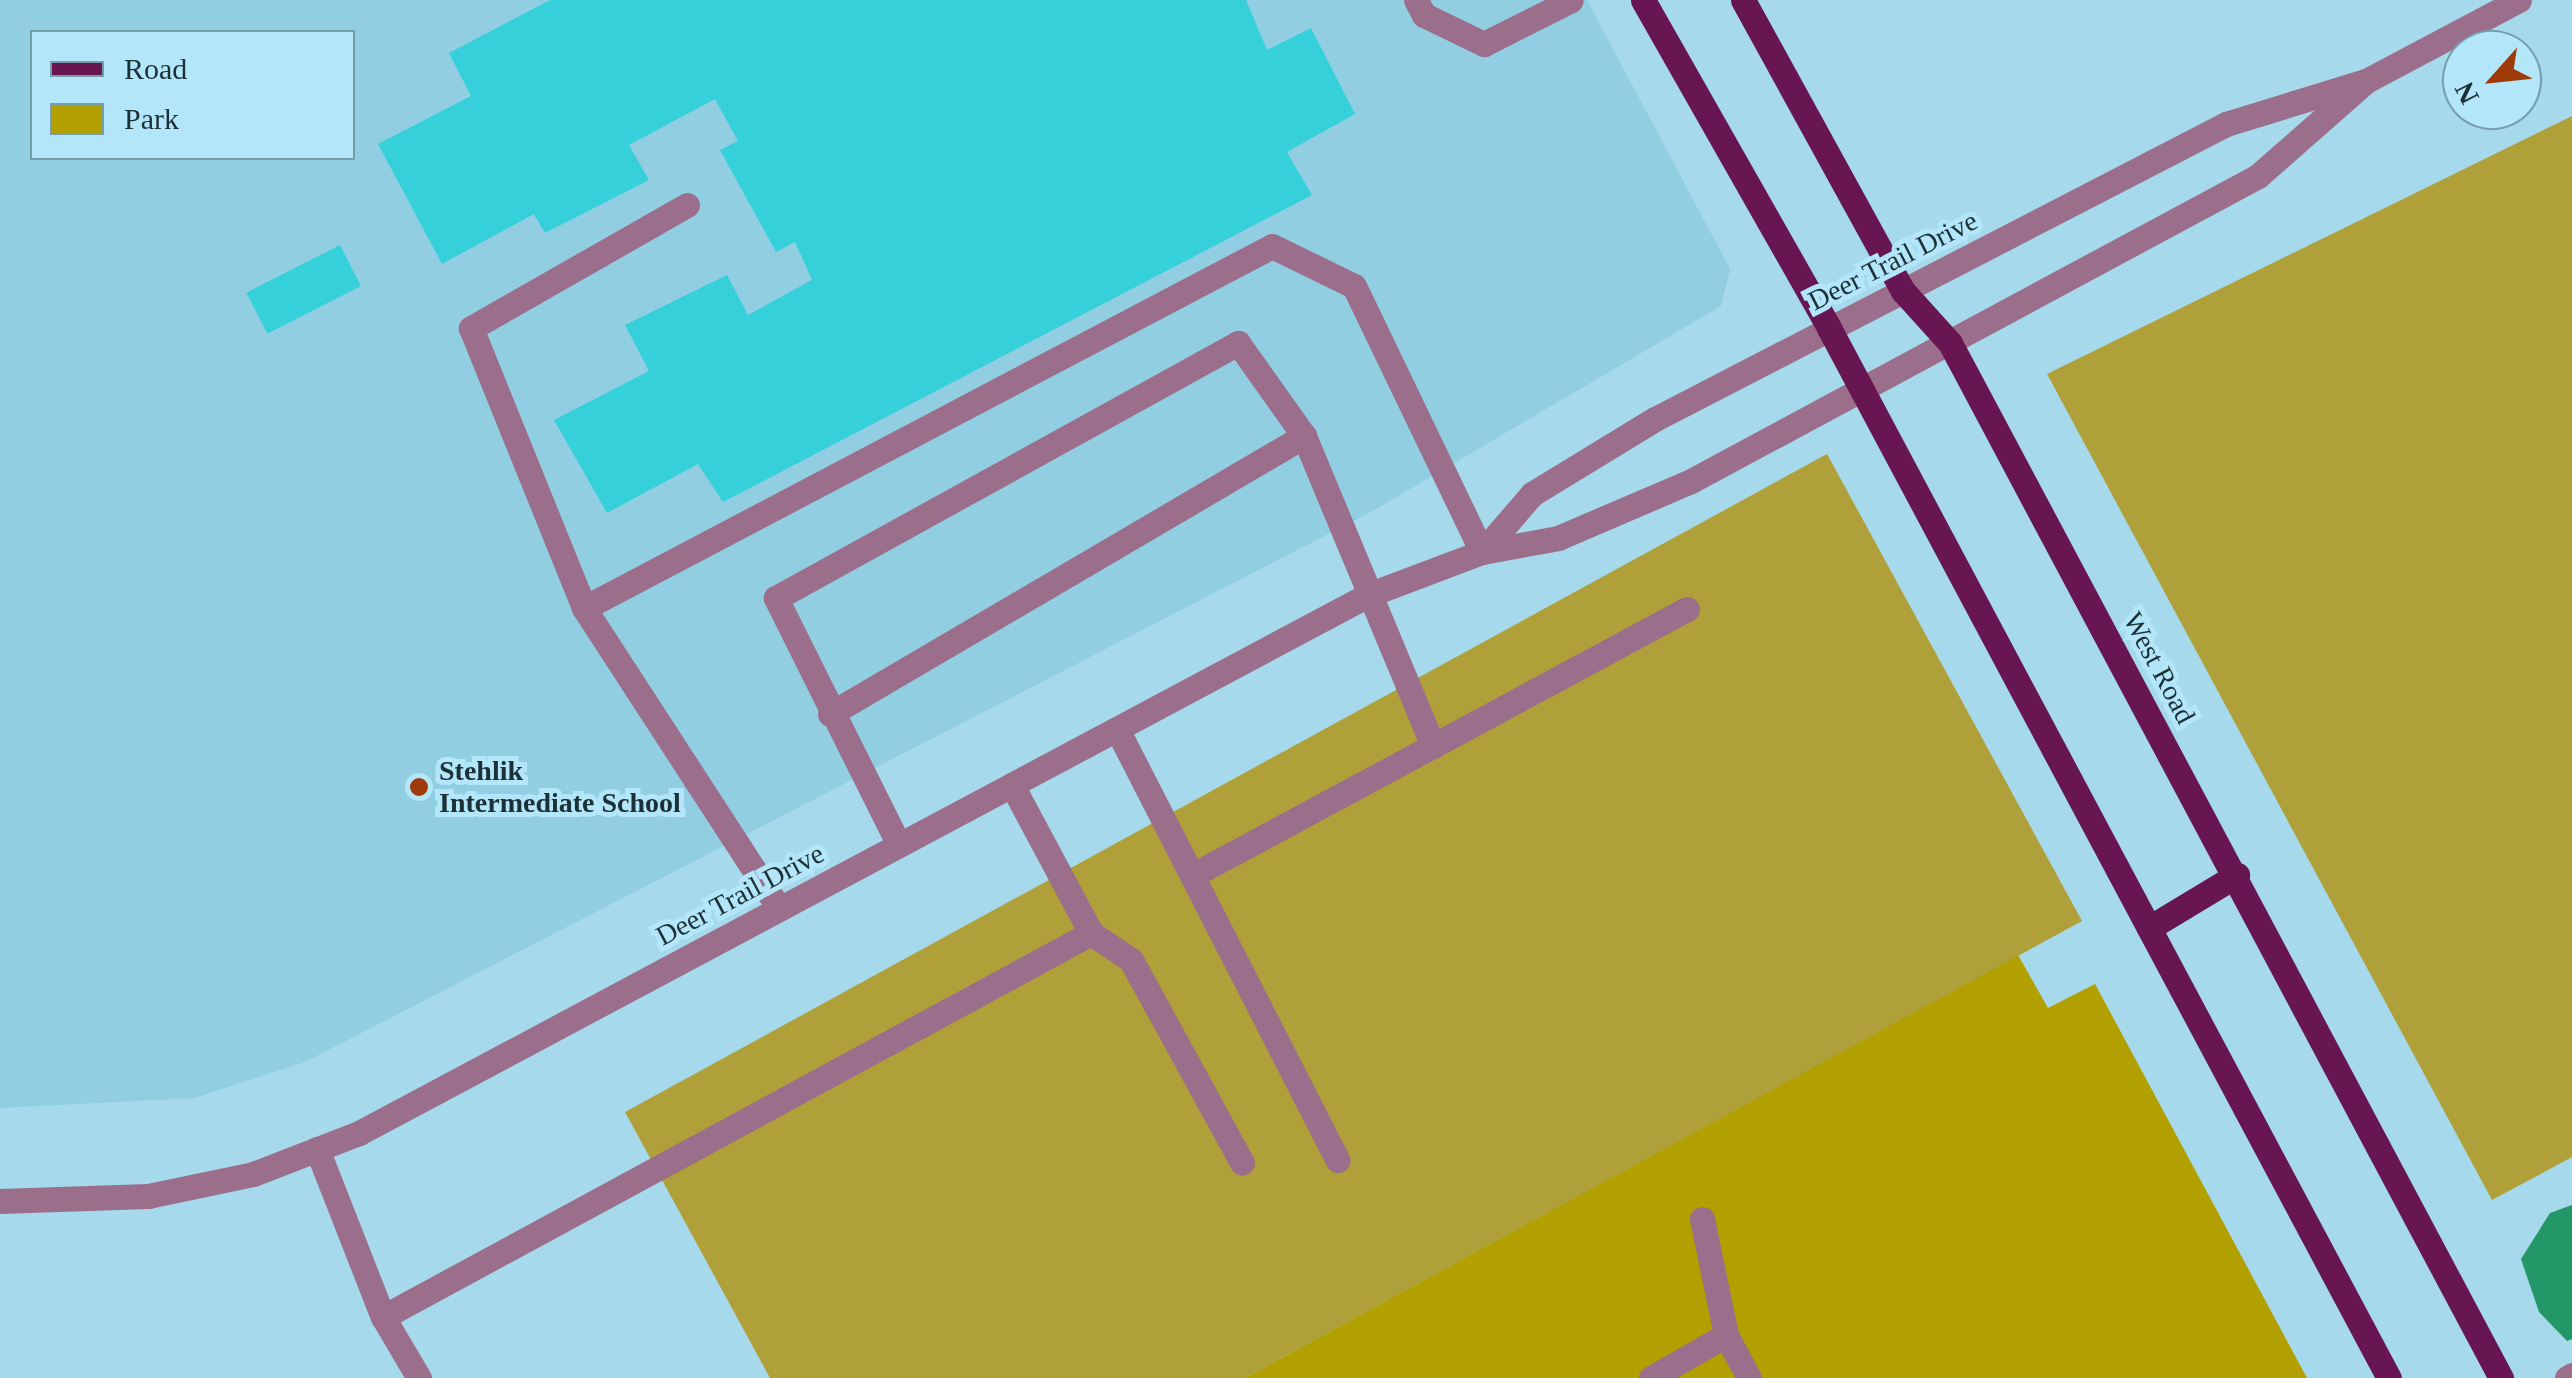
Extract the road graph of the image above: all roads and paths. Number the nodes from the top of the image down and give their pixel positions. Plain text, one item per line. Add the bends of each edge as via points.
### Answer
1 (1416, 0) edge
2 (1571, 0) edge
3 (1642, 0) edge
4 (1742, 0) edge
5 (2519, 0) edge
6 (2366, 81) junction
7 (687, 205) dead end
8 (1903, 291) junction
9 (1829, 328) junction
10 (1950, 342) junction
11 (1861, 389) junction
12 (1304, 436) junction
13 (1482, 552) junction
14 (1368, 595) junction
15 (584, 608) junction
16 (1688, 609) dead end
17 (830, 714) junction
18 (1118, 730) junction
19 (1433, 746) junction
20 (1012, 784) junction
21 (898, 843) junction
22 (1193, 875) junction
23 (2237, 876) junction
24 (779, 908) junction
25 (2149, 928) junction
26 (1091, 934) junction
27 (317, 1149) junction
28 (1338, 1160) dead end
29 (1242, 1163) dead end
30 (0, 1201) edge
31 (1702, 1219) dead end
32 (383, 1317) junction
33 (1726, 1335) junction
34 (419, 1378) edge
35 (1651, 1378) edge
36 (1749, 1378) edge
37 (2390, 1378) edge
38 (2501, 1378) edge

1 - 2 street via 1424,15 1484,44
3 - 9 main road
4 - 8 main road, West Road
5 - 6 street, Deer Trail Drive
6 - 8 street, Deer Trail Drive via 2226,124
6 - 10 street, Deer Trail Drive via 2258,176
7 - 15 street via 471,328
8 - 9 street, Deer Trail Drive
8 - 10 main road, West Road
9 - 11 main road
9 - 13 street, Deer Trail Drive via 1532,494
10 - 11 street, Deer Trail Drive
10 - 23 main road, West Road
11 - 13 street, Deer Trail Drive via 1691,482 1558,538
11 - 25 main road
12 - 14 street
12 - 17 street
12 - 17 street via 1238,343 776,598
13 - 14 street, Deer Trail Drive
13 - 15 street via 1354,286 1272,246
14 - 18 street, Deer Trail Drive
14 - 19 street
15 - 24 street
16 - 19 street
17 - 21 street
18 - 20 street, Deer Trail Drive
18 - 22 street
19 - 22 street
20 - 21 street, Deer Trail Drive
20 - 26 street
21 - 24 street, Deer Trail Drive
22 - 28 street
23 - 25 main road
23 - 38 main road, West Road
24 - 27 street, Deer Trail Drive
25 - 37 main road
26 - 29 street via 1131,960
26 - 32 street
27 - 30 street, Deer Trail Drive via 148,1196
27 - 32 street
31 - 33 street
32 - 34 street
33 - 35 street
33 - 36 street

